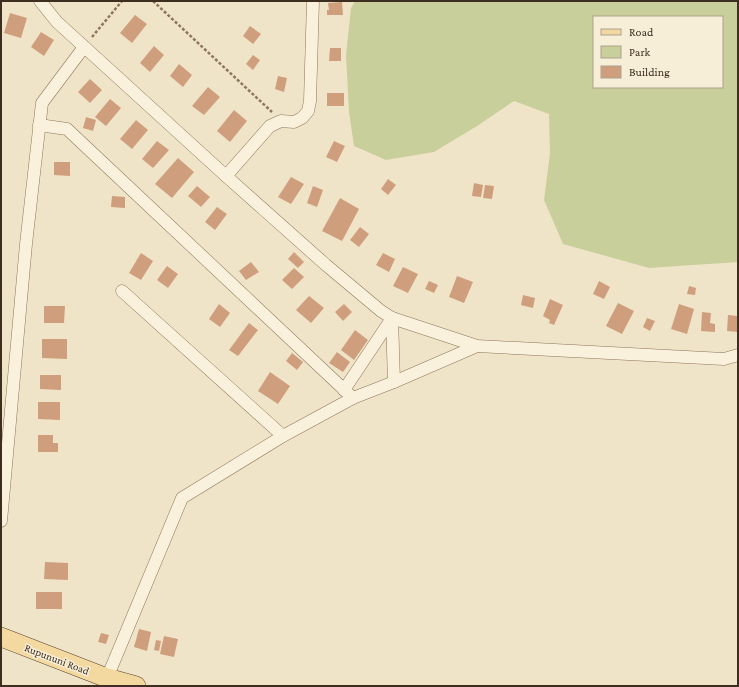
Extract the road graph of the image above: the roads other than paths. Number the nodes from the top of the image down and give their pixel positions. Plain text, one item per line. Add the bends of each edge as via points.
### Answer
1 (40, 1) edge
2 (313, 1) edge
3 (84, 47) junction
4 (38, 125) junction
5 (226, 176) junction
6 (122, 291) dead end
7 (392, 318) junction
8 (477, 346) junction
9 (738, 355) edge
10 (394, 382) junction
11 (348, 394) junction
12 (284, 436) junction
13 (1, 521) edge
14 (1, 637) edge
15 (106, 682) edge
16 (136, 686) edge

1 - 3 street via 57,22
2 - 5 street via 308,111 294,122 281,121 270,126
3 - 4 street via 42,103
3 - 5 street
4 - 11 street via 67,130
4 - 13 street
5 - 7 street via 326,265
6 - 12 street
7 - 8 street
7 - 10 street
7 - 11 street
8 - 9 street via 724,359
8 - 10 street
10 - 11 street
11 - 12 street
12 - 15 street via 182,498
14 - 15 main road, Rupununi Road
15 - 16 main road, Rupununi Road

